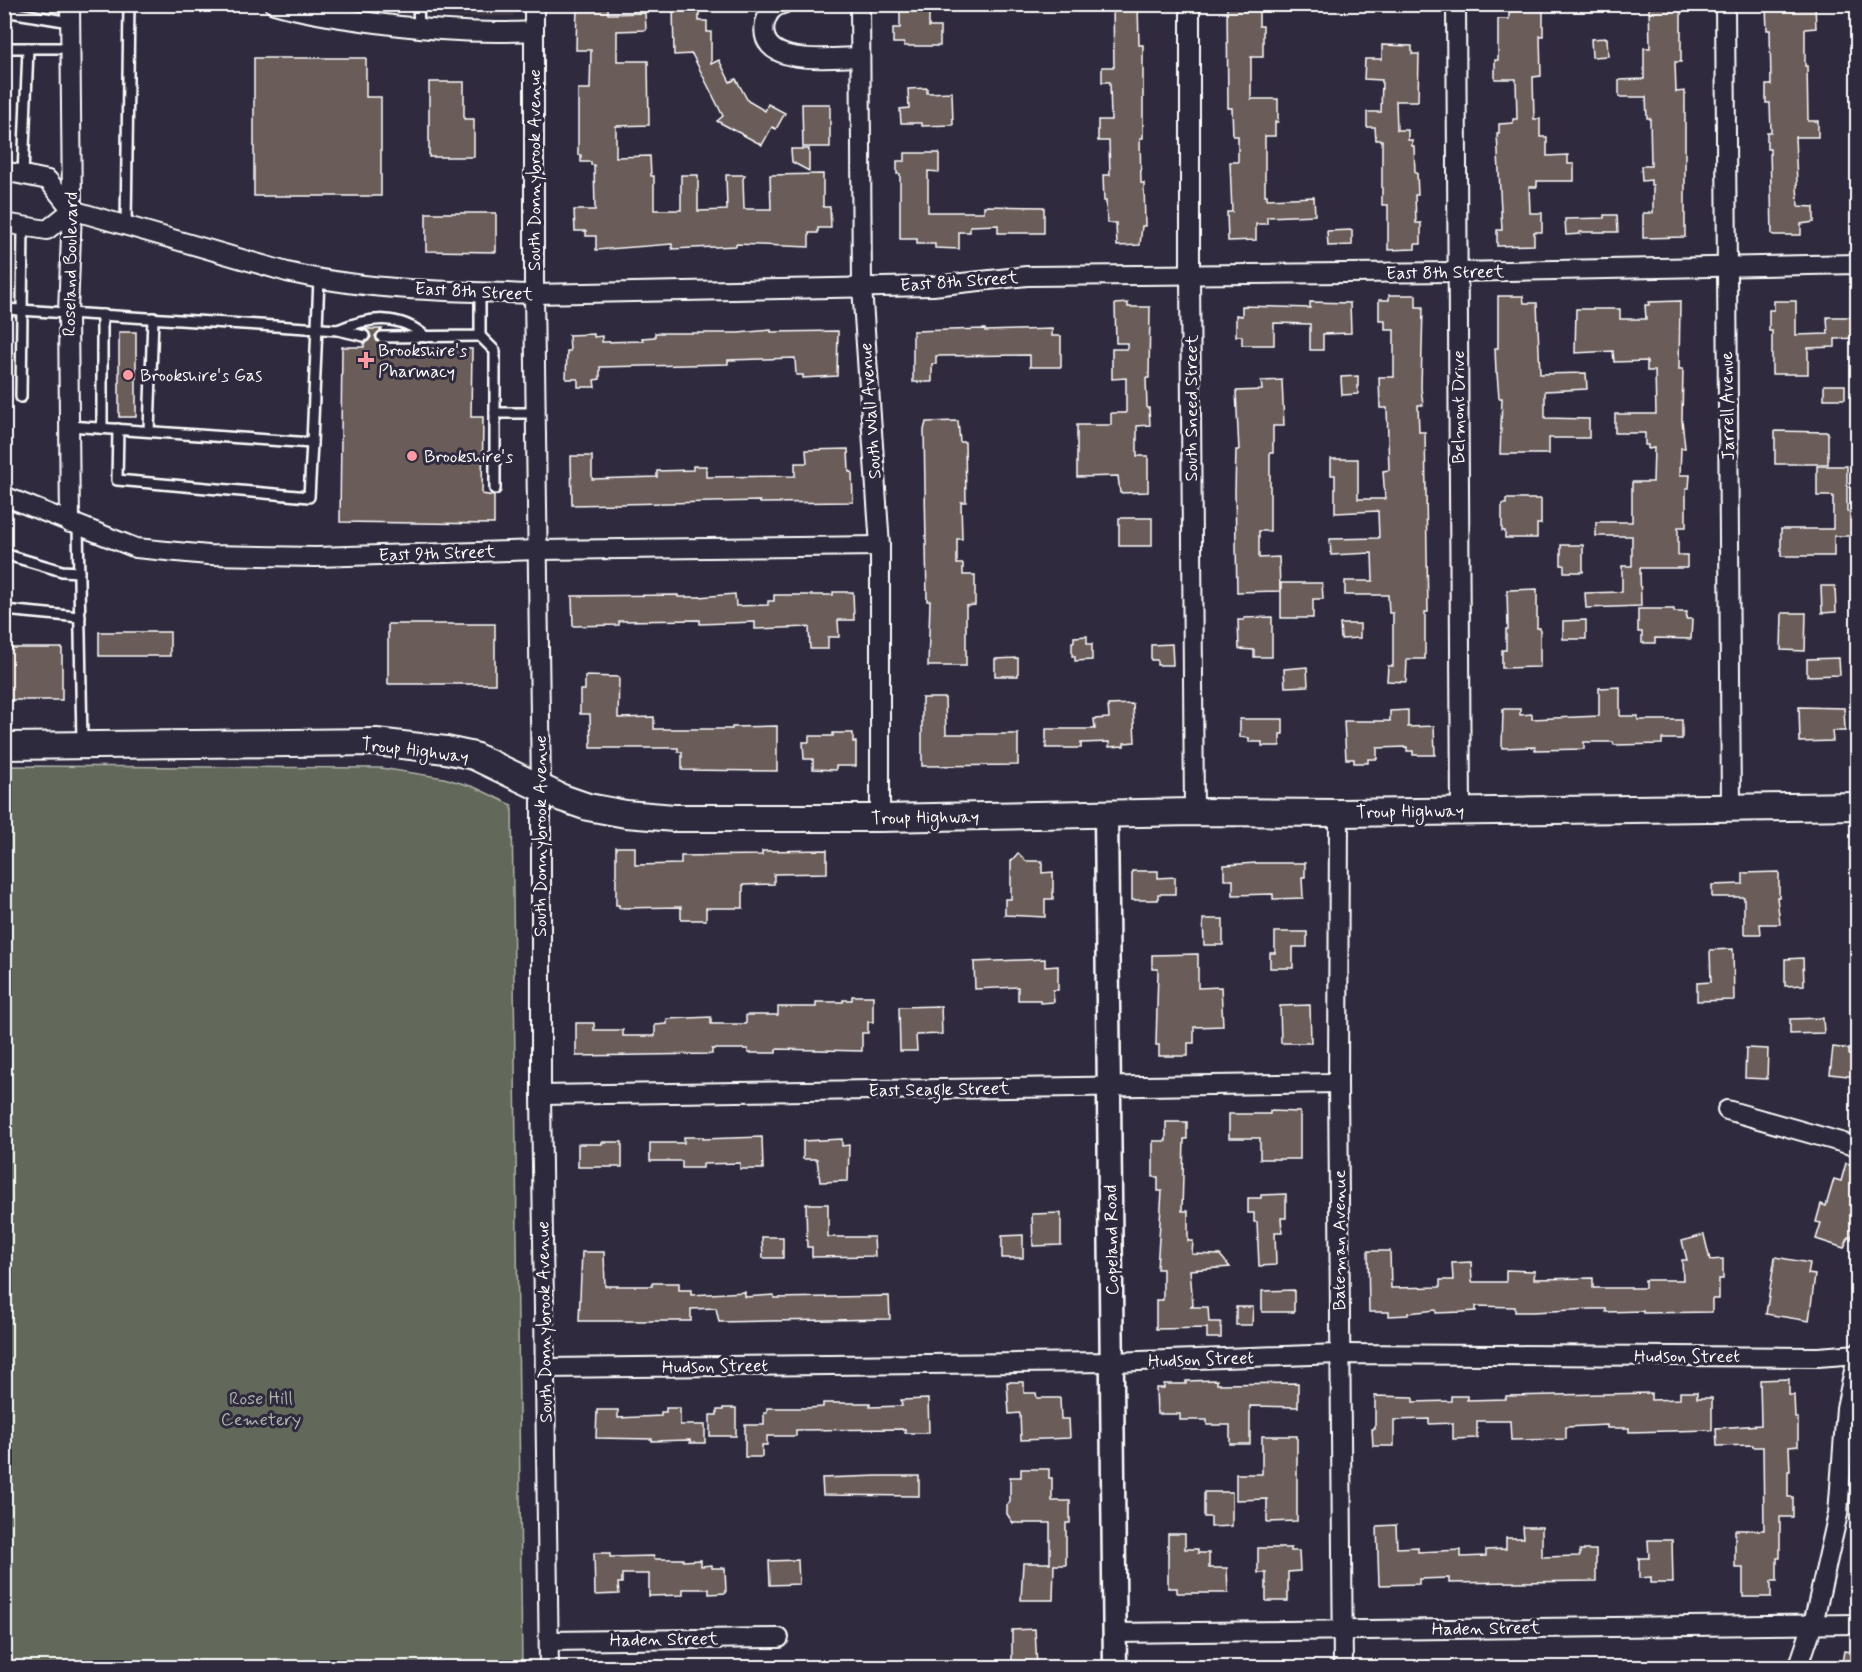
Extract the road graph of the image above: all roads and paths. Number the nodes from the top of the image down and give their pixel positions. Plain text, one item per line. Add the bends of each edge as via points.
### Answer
1 (129, 4) edge
2 (274, 4) edge
3 (418, 4) edge
4 (534, 4) edge
5 (783, 4) edge
6 (860, 4) edge
7 (1190, 4) edge
8 (1456, 4) edge
9 (1725, 4) edge
10 (4, 10) edge
11 (70, 13) edge
12 (419, 29) junction
13 (534, 31) junction
14 (4, 48) edge
15 (28, 48) junction
16 (70, 48) junction
17 (860, 57) junction
18 (4, 171) edge
19 (23, 175) junction
20 (72, 210) junction
21 (4, 223) edge
22 (23, 226) junction
23 (126, 226) junction
24 (1857, 264) edge
25 (1726, 267) junction
26 (1457, 272) junction
27 (1190, 274) junction
28 (319, 279) junction
29 (862, 286) junction
30 (480, 292) junction
31 (534, 294) junction
32 (4, 309) edge
33 (22, 310) junction
34 (68, 312) junction
35 (102, 315) junction
36 (153, 318) junction
37 (316, 329) junction
38 (338, 330) junction
39 (364, 336) dead end
40 (480, 336) junction
41 (382, 337) dead end
42 (426, 337) junction
43 (21, 397) dead end
44 (495, 413) junction
45 (536, 413) junction
46 (69, 426) junction
47 (102, 428) junction
48 (118, 429) junction
49 (149, 431) junction
50 (312, 443) junction
51 (495, 489) dead end
52 (4, 496) edge
53 (74, 524) junction
54 (879, 546) junction
55 (538, 550) junction
56 (4, 554) edge
57 (79, 572) junction
58 (4, 610) edge
59 (80, 617) junction
60 (82, 746) junction
61 (4, 747) edge
62 (541, 787) junction
63 (1857, 806) edge
64 (1731, 807) junction
65 (1461, 810) junction
66 (1194, 812) junction
67 (1106, 813) junction
68 (1340, 813) junction
69 (880, 818) junction
70 (1338, 1083) junction
71 (1110, 1086) junction
72 (541, 1095) junction
73 (1727, 1110) dead end
74 (1857, 1147) edge
75 (1857, 1353) edge
76 (1340, 1354) junction
77 (1113, 1362) junction
78 (545, 1368) junction
79 (1813, 1624) junction
80 (1857, 1624) edge
81 (1343, 1630) junction
82 (1115, 1633) junction
83 (780, 1638) dead end
84 (549, 1641) junction
85 (549, 1668) edge
86 (1115, 1668) edge
87 (1343, 1668) edge
88 (1798, 1668) edge

1 - 23 lane
2 - 12 street via 349,20
3 - 12 lane
4 - 13 street, South Donnybrook Avenue
5 - 17 street via 767,14 764,28 768,44 776,51 789,57
6 - 17 street, South Wall Avenue
7 - 27 street, South Sneed Street
8 - 26 street, Belmont Drive
9 - 25 street, Jarrell Avenue
10 - 11 lane
11 - 16 street, Roseland Boulevard
12 - 13 street via 490,34
13 - 31 street, South Donnybrook Avenue
14 - 15 lane
15 - 16 lane
15 - 19 lane
16 - 20 street, Roseland Boulevard
17 - 29 street, South Wall Avenue
18 - 19 street
19 - 20 street via 48,180
20 - 22 street via 47,230
20 - 23 street, East 8th Street
20 - 34 street, Roseland Boulevard
21 - 22 street
22 - 33 lane
23 - 28 street, East 8th Street
24 - 25 street, East 8th Street
25 - 26 street, East 8th Street
25 - 64 street, Jarrell Avenue
26 - 27 street, East 8th Street
26 - 65 street, Belmont Drive
27 - 29 street, East 8th Street via 1027,276 933,286
27 - 66 street, South Sneed Street
28 - 30 street, East 8th Street
28 - 37 lane
29 - 31 street, East 8th Street
29 - 54 street, South Wall Avenue
30 - 31 street, East 8th Street
30 - 40 lane
31 - 45 street, South Donnybrook Avenue
32 - 33 lane
33 - 34 lane
33 - 43 lane
34 - 35 lane
34 - 46 street, Roseland Boulevard
35 - 36 lane
35 - 47 lane
36 - 37 lane
36 - 49 lane
37 - 38 lane
37 - 50 lane
38 - 39 lane
38 - 42 lane via 359,321 394,320 416,328
40 - 42 lane
40 - 44 lane via 495,351
41 - 42 lane
44 - 45 lane
44 - 51 lane
45 - 55 street, South Donnybrook Avenue
46 - 47 lane
46 - 53 street, Roseland Boulevard
47 - 48 lane
48 - 49 lane
48 - 50 lane via 117,480 309,497
49 - 50 lane
52 - 53 street, East 9th Street
53 - 55 street, East 9th Street via 136,548 208,555 316,557
53 - 57 lane
54 - 55 street, East 9th Street
54 - 69 street, South Wall Avenue
55 - 62 street, South Donnybrook Avenue
56 - 57 lane
57 - 59 lane
58 - 59 lane
59 - 60 lane
60 - 61 main road, Troup Highway
60 - 62 main road, Troup Highway via 376,742 474,756
62 - 69 main road, Troup Highway via 588,807 645,816
62 - 72 street, South Donnybrook Avenue
63 - 64 main road, Troup Highway
64 - 65 main road, Troup Highway
65 - 68 main road, Troup Highway
66 - 67 main road, Troup Highway
66 - 68 main road, Troup Highway
67 - 69 main road, Troup Highway
67 - 71 street, Copeland Road
68 - 70 street, Bateman Avenue
70 - 71 street, East Seagle Street
70 - 76 street, Bateman Avenue
71 - 72 street, East Seagle Street
71 - 77 street, Copeland Road
72 - 78 street, South Donnybrook Avenue
73 - 74 street
75 - 76 street, Hudson Street via 1818,1357
75 - 79 street via 1846,1408 1838,1514
76 - 77 street, Hudson Street
76 - 81 street, Bateman Avenue
77 - 78 street, Hudson Street
77 - 82 street, Copeland Road
78 - 84 street, South Donnybrook Avenue
79 - 80 street, Haden Street
79 - 81 street, Haden Street
79 - 88 street
81 - 82 street, Haden Street
81 - 87 street, Bateman Avenue
82 - 86 street, Copeland Road
83 - 84 street, Haden Street
84 - 85 street, South Donnybrook Avenue

